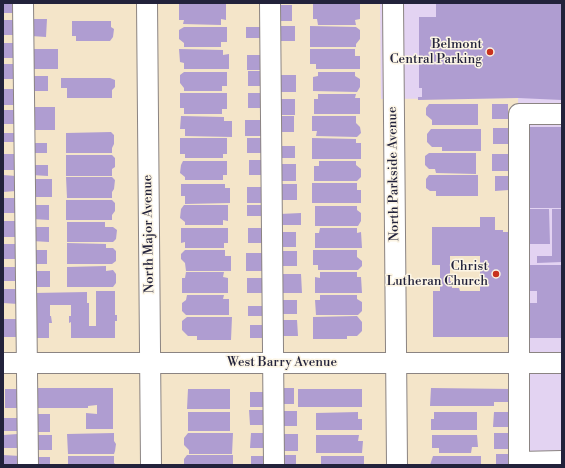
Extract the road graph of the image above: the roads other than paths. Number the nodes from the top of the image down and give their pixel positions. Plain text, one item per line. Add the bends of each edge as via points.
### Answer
1 (23, 3) edge
2 (147, 3) edge
3 (270, 3) edge
4 (393, 3) edge
5 (562, 114) edge
6 (3, 363) edge
7 (28, 363) junction
8 (150, 363) junction
9 (274, 363) junction
10 (396, 363) junction
11 (518, 363) junction
12 (562, 363) edge
13 (562, 461) edge
14 (519, 463) edge
15 (28, 465) edge
16 (151, 465) edge
17 (274, 465) edge
18 (397, 465) edge

1 - 7 street
2 - 8 street, North Major Avenue
3 - 9 street
4 - 10 street, North Parkside Avenue
5 - 11 street via 519,114
6 - 7 street, West Barry Avenue
7 - 8 street, West Barry Avenue
7 - 15 street
8 - 9 street, West Barry Avenue
8 - 16 street, North Major Avenue
9 - 10 street, West Barry Avenue
9 - 17 street
10 - 11 street, West Barry Avenue
10 - 18 street, North Parkside Avenue
11 - 12 street, West Barry Avenue
11 - 14 street
13 - 14 street

